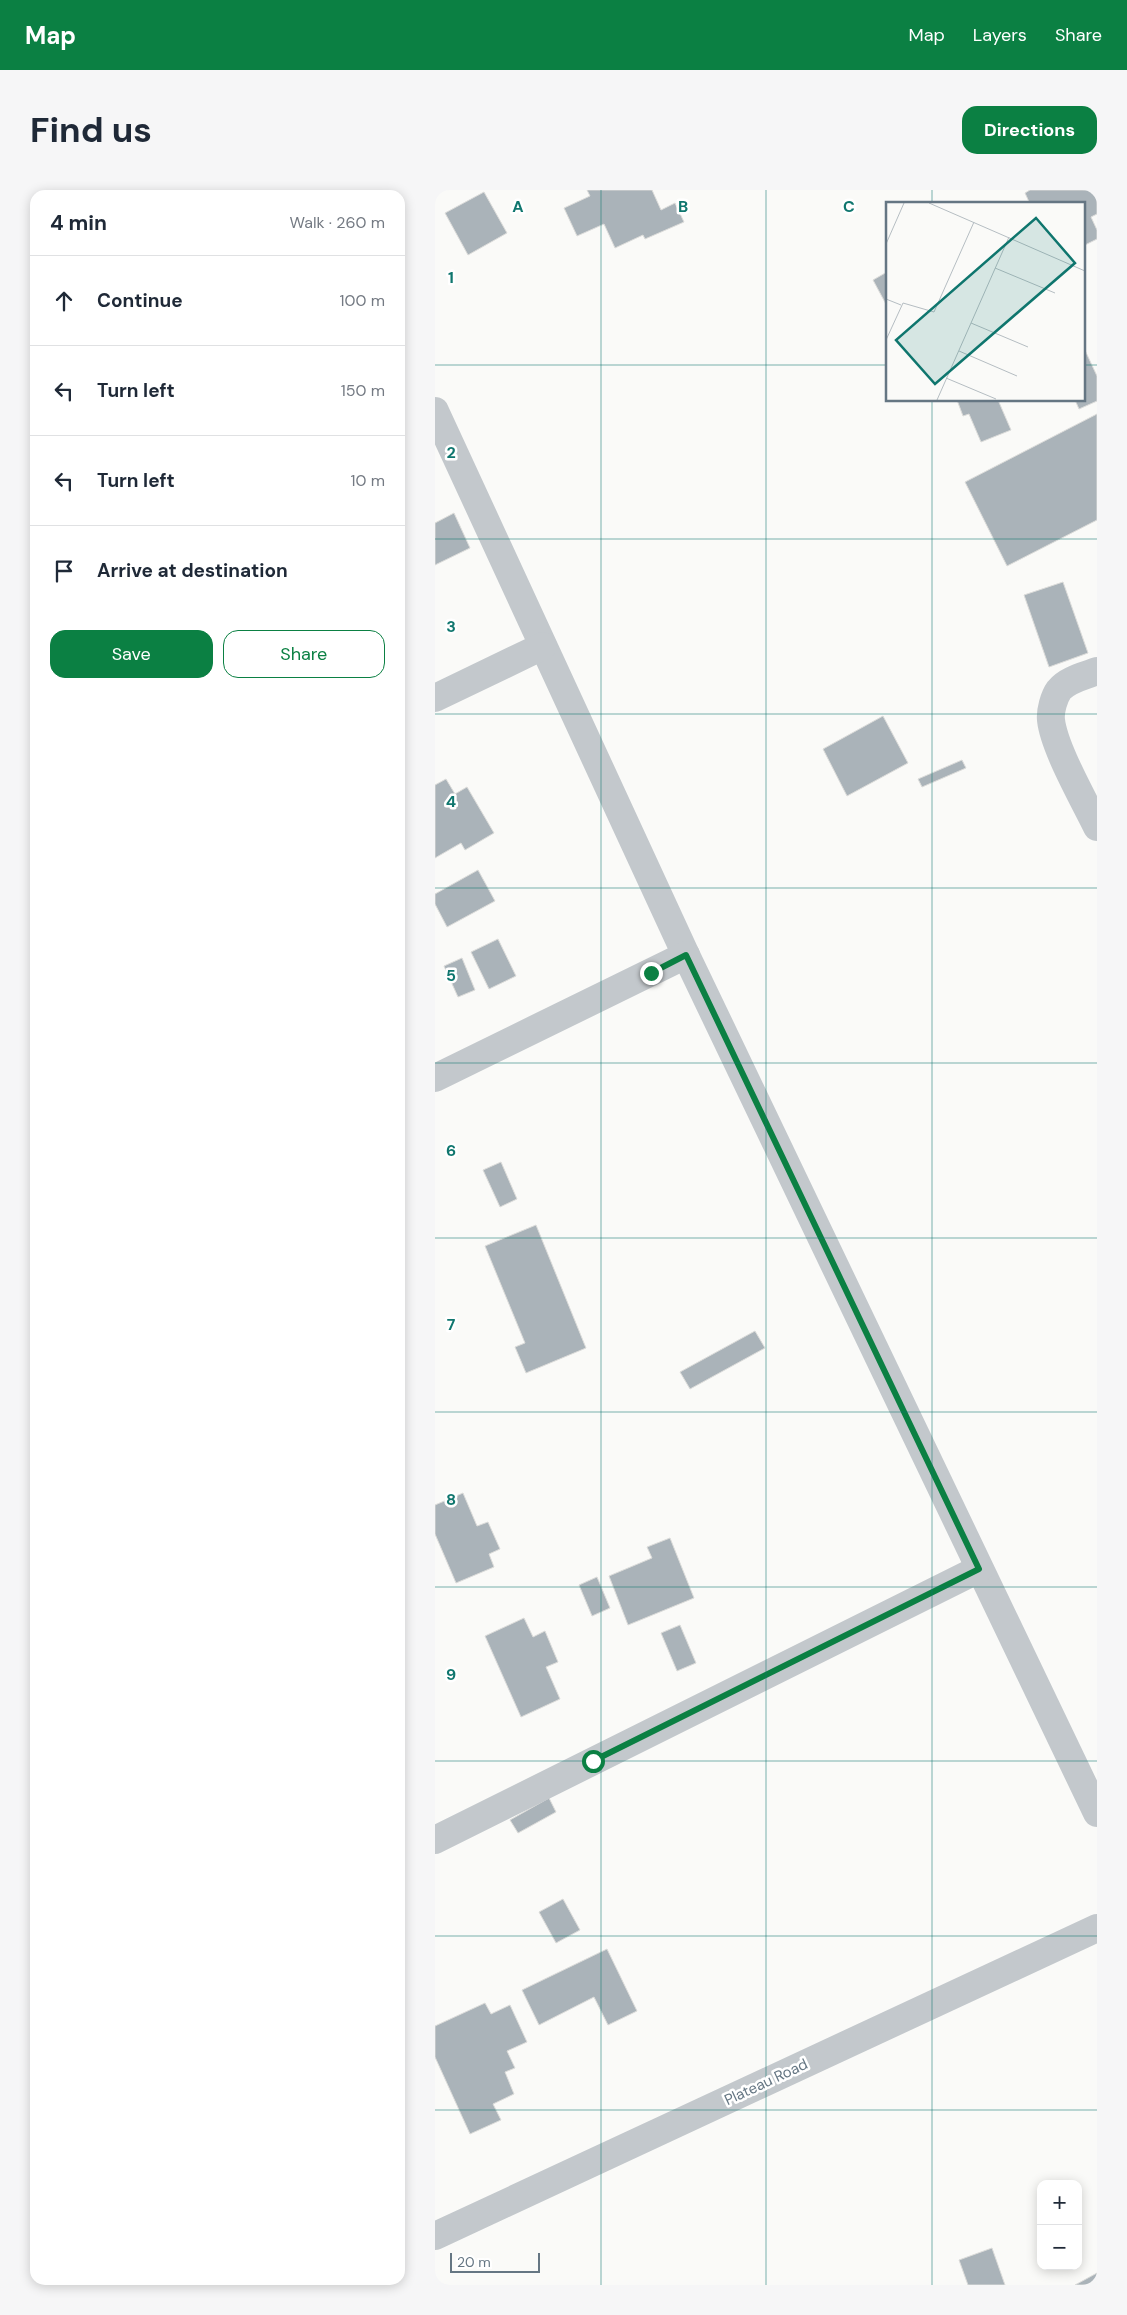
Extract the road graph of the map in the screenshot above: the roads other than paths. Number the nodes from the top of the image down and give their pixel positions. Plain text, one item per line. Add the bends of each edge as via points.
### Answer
1 (435, 411) edge
2 (543, 646) junction
3 (1097, 671) edge
4 (435, 698) edge
5 (1097, 827) edge
6 (686, 955) junction
7 (435, 1078) edge
8 (979, 1569) junction
9 (1097, 1813) edge
10 (435, 1840) edge
11 (1097, 1928) edge
12 (435, 2236) edge

1 - 2 street
2 - 4 street
2 - 6 street
3 - 5 street via 1069,682 1059,690 1051,719 1061,751
6 - 7 street
6 - 8 street
8 - 9 street
8 - 10 street
11 - 12 street, Plateau Road

